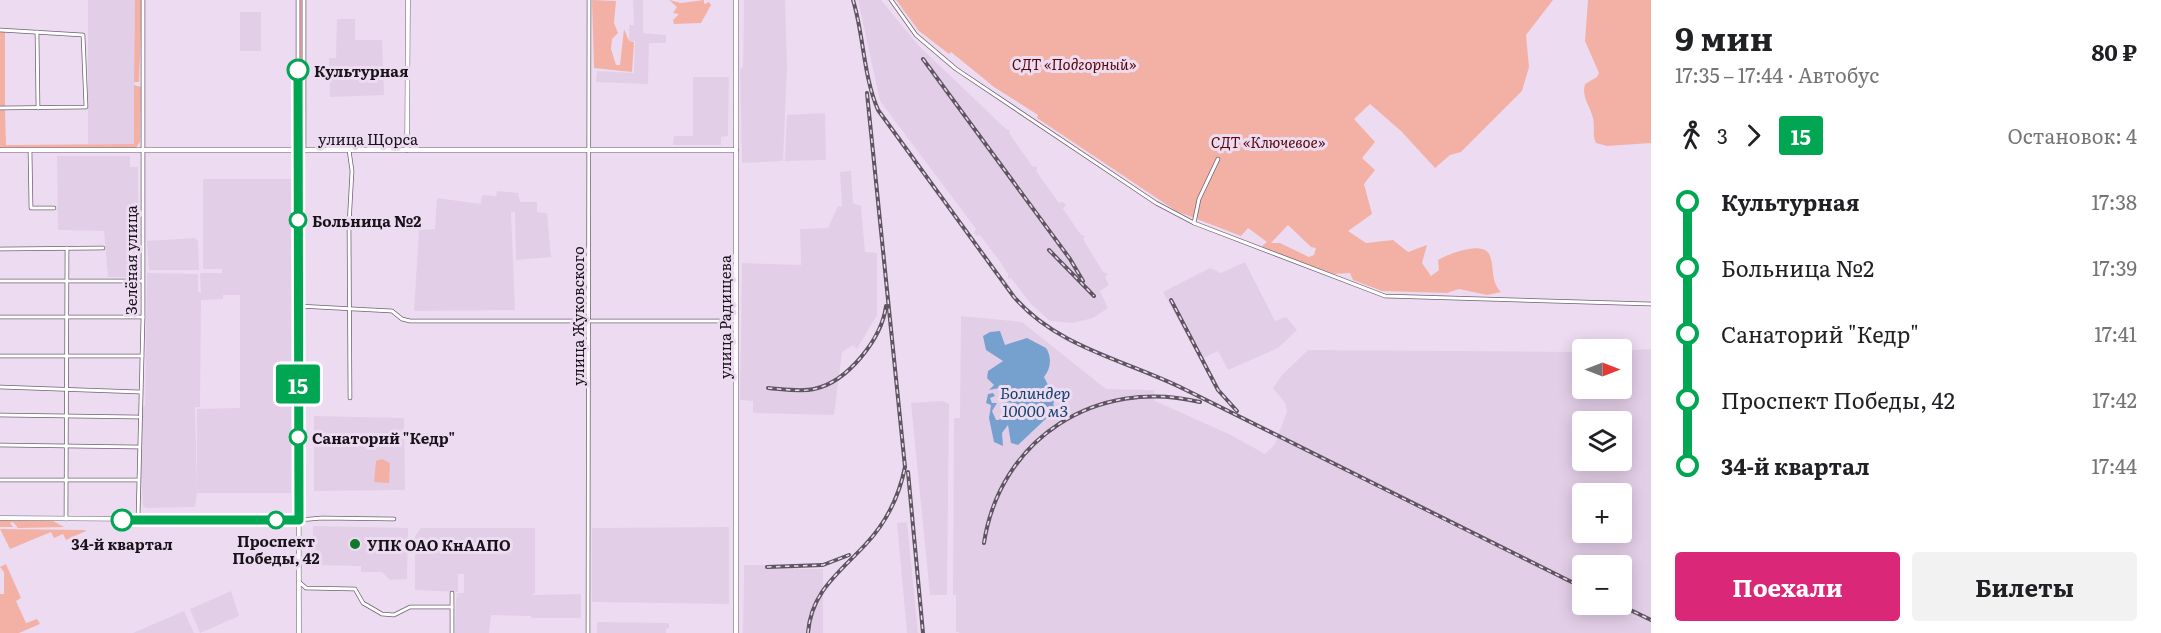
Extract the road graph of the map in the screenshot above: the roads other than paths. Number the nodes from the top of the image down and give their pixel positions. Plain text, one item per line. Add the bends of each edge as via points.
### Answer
1 (143, 0) edge
2 (298, 0) edge
3 (304, 0) edge
4 (408, 0) edge
5 (589, 0) edge
6 (736, 0) edge
7 (891, 0) edge
8 (0, 30) edge
9 (37, 32) junction
10 (0, 108) edge
11 (38, 108) junction
12 (0, 150) edge
13 (30, 150) junction
14 (141, 150) junction
15 (298, 150) junction
16 (304, 150) junction
17 (349, 150) junction
18 (407, 150) junction
19 (589, 150) junction
20 (736, 150) junction
21 (1218, 159) dead end
22 (54, 208) dead end
23 (1194, 223) junction
24 (67, 248) junction
25 (103, 248) dead end
26 (0, 249) edge
27 (66, 280) junction
28 (0, 281) edge
29 (142, 281) junction
30 (1651, 304) edge
31 (298, 306) junction
32 (350, 309) junction
33 (0, 317) edge
34 (142, 317) junction
35 (67, 318) junction
36 (736, 321) junction
37 (589, 322) junction
38 (0, 356) edge
39 (67, 356) junction
40 (142, 356) junction
41 (0, 387) edge
42 (67, 389) junction
43 (140, 392) junction
44 (350, 398) dead end
45 (0, 415) edge
46 (67, 416) junction
47 (138, 417) junction
48 (0, 445) edge
49 (67, 446) junction
50 (138, 447) junction
51 (0, 480) edge
52 (66, 480) junction
53 (138, 480) junction
54 (0, 518) edge
55 (394, 519) dead end
56 (66, 520) junction
57 (138, 520) junction
58 (299, 520) junction
59 (299, 582) junction
60 (452, 593) dead end
61 (452, 607) junction
62 (299, 633) edge
63 (452, 633) edge
64 (588, 633) edge
65 (736, 633) edge

1 - 14 street, Зелёная улица
2 - 15 street
3 - 16 street
4 - 18 street
5 - 19 street, улица Жуковского
6 - 20 street, улица Радищева
7 - 23 street via 916,35 956,69 1156,203
8 - 9 street
9 - 11 street
9 - 11 street via 81,34 86,107
10 - 11 street
12 - 13 street, улица Щорса
13 - 14 street, улица Щорса
13 - 22 street via 31,208
14 - 15 street, улица Щорса
14 - 29 street, Зелёная улица
15 - 16 street, улица Щорса
15 - 31 street
16 - 17 street, улица Щорса
17 - 18 street, улица Щорса
17 - 32 street
18 - 19 street, улица Щорса
19 - 20 street, улица Щорса
19 - 37 street, улица Жуковского
20 - 36 street, улица Радищева
21 - 23 street via 1199,199
23 - 30 street via 1385,296
24 - 25 street
24 - 26 street
24 - 27 street
27 - 28 street
27 - 29 street
27 - 35 street
29 - 34 street, Зелёная улица
31 - 32 street
31 - 58 street
32 - 37 street via 392,311 410,321
32 - 44 street
33 - 35 street
34 - 35 street
34 - 40 street, Зелёная улица
35 - 39 street
36 - 37 street
36 - 65 street, улица Радищева
37 - 64 street, улица Жуковского
38 - 39 street
39 - 40 street
39 - 42 street
40 - 43 street, Зелёная улица
41 - 42 street
42 - 43 street
42 - 46 street
43 - 47 street, Зелёная улица
45 - 46 street
46 - 47 street
46 - 49 street
47 - 50 street, Зелёная улица
48 - 49 street
49 - 50 street
49 - 52 street
50 - 53 street, Зелёная улица
51 - 52 street
52 - 53 street
52 - 56 street
53 - 57 street, Зелёная улица
54 - 56 street
55 - 58 street
56 - 57 street
57 - 58 street
58 - 59 street
59 - 61 street via 306,588 355,589 363,603 382,614 394,615 410,607
59 - 62 street
60 - 61 street
61 - 63 street

